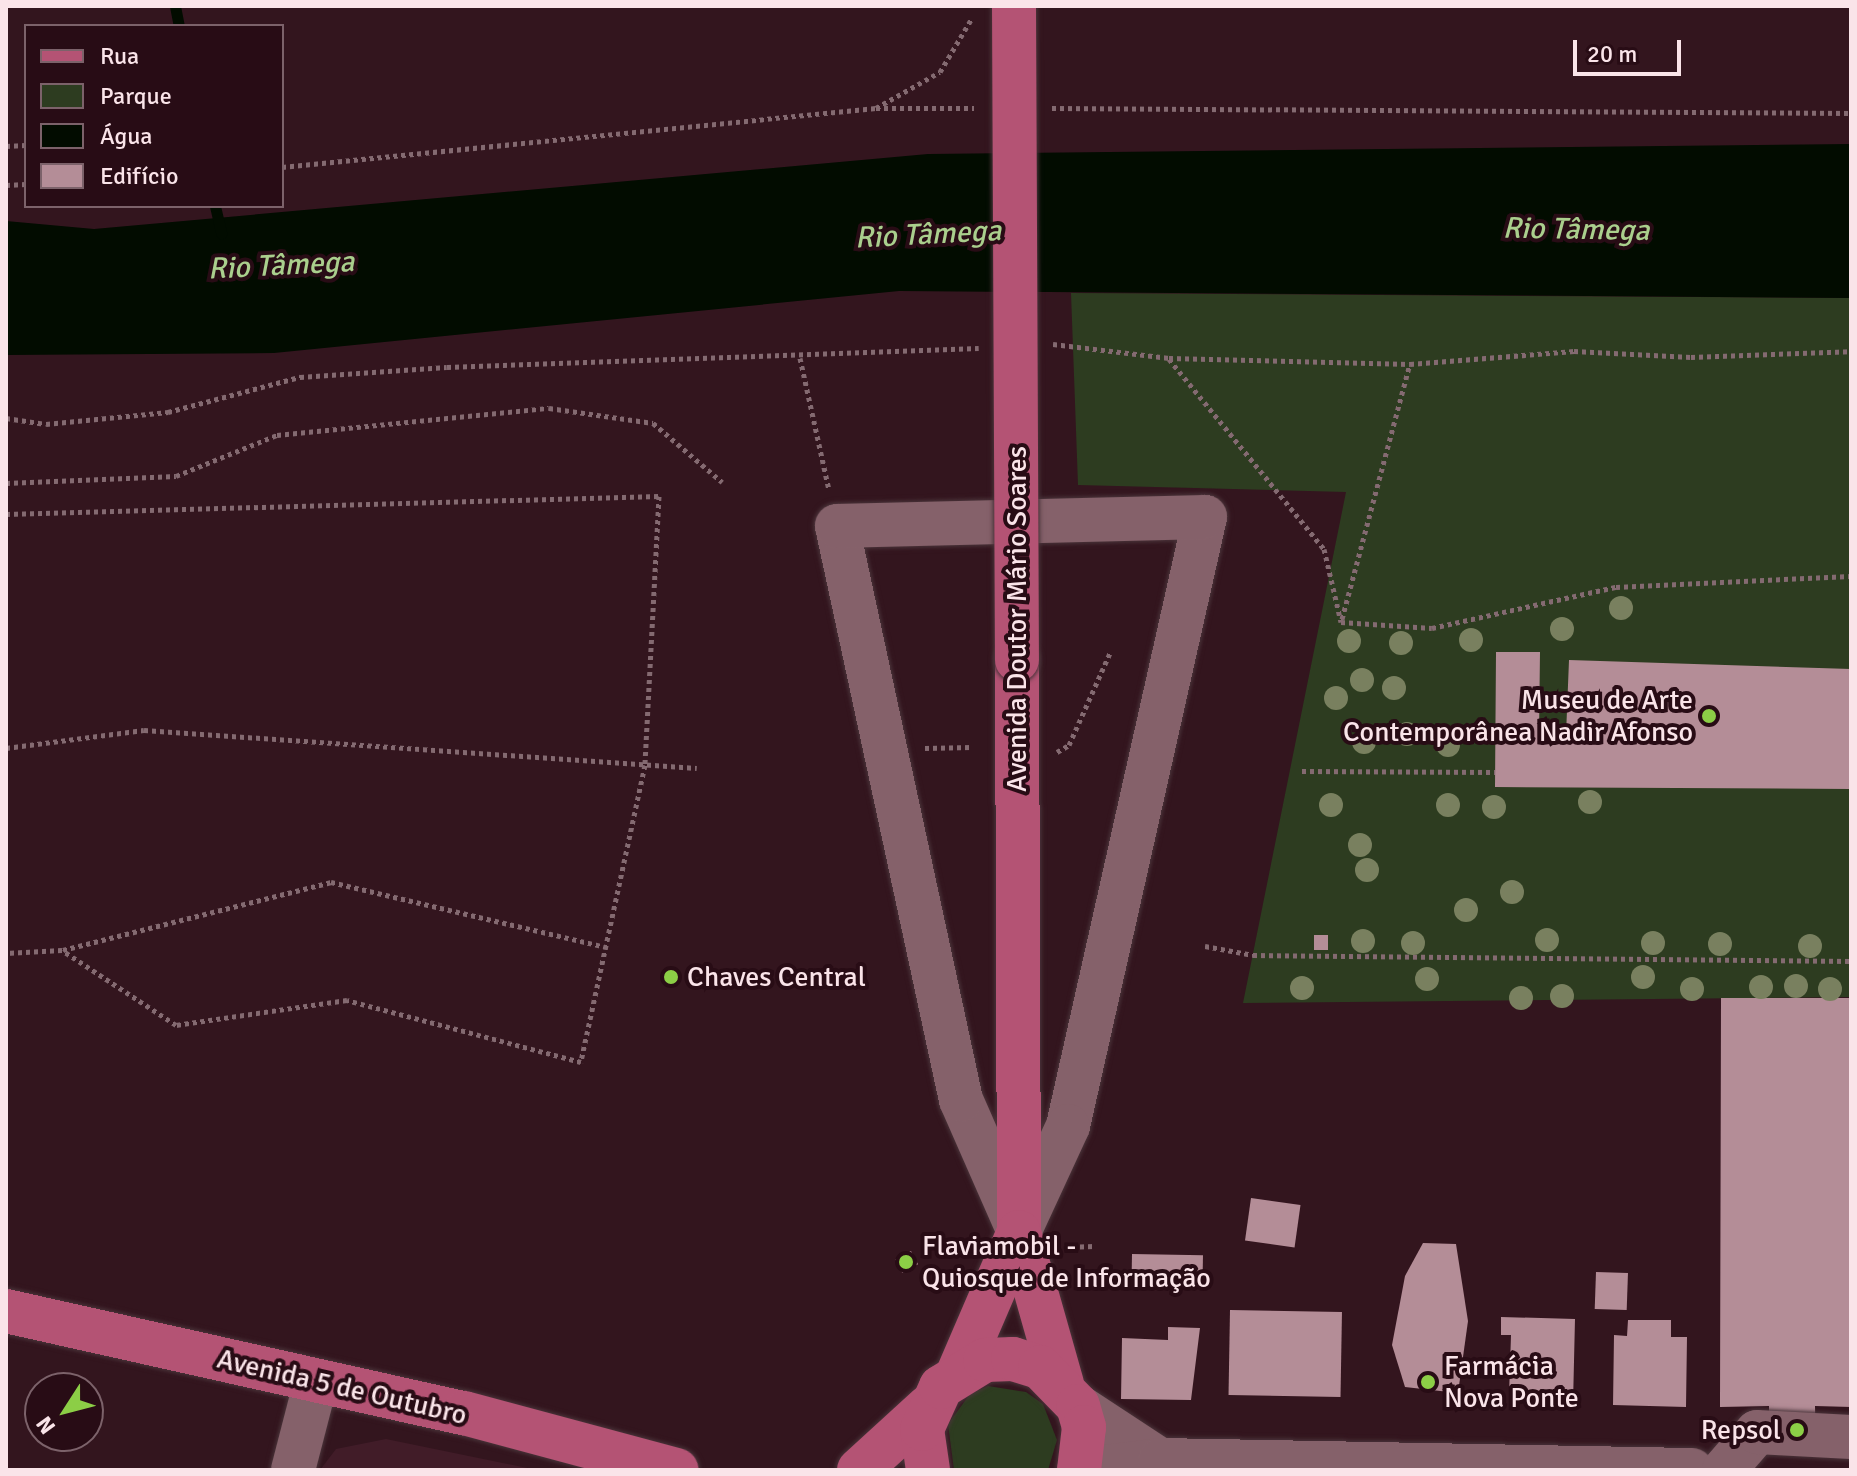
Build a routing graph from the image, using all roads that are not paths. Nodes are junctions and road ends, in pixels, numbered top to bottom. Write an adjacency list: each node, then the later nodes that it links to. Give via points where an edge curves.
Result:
1 (996, 9): 2 (main road, Avenida Doutor Mário Soares, bridge, via 1017,660)
2 (1019, 1232): 2 (street, via 1068,1126 1205,517 837,526 961,1100); 4 (main road, Avenida Doutor Mário Soares); 6 (main road, Avenida Doutor Mário Soares)
3 (6, 1311): 5 (main road, Avenida 5 de Outubro)
4 (959, 1371): 6 (main road, via 1013,1359); 7 (main road, Avenida Doutor Mário Soares)
5 (316, 1381): 10 (street); 11 (main road, Avenida 5 de Outubro)
6 (1070, 1395): 9 (street); 14 (main road, Avenida Doutor Mário Soares, via 1084,1427)
7 (928, 1407): 12 (main road, Avenida Doutor Mário Soares); 13 (main road, via 922,1429)
8 (1851, 1437): 16 (street, via 1757,1432)
9 (1160, 1460): 14 (street); 15 (street)
10 (293, 1470)
11 (677, 1470)
12 (859, 1470)
13 (928, 1470)
14 (1079, 1470)
15 (1692, 1470)
16 (1724, 1470)

